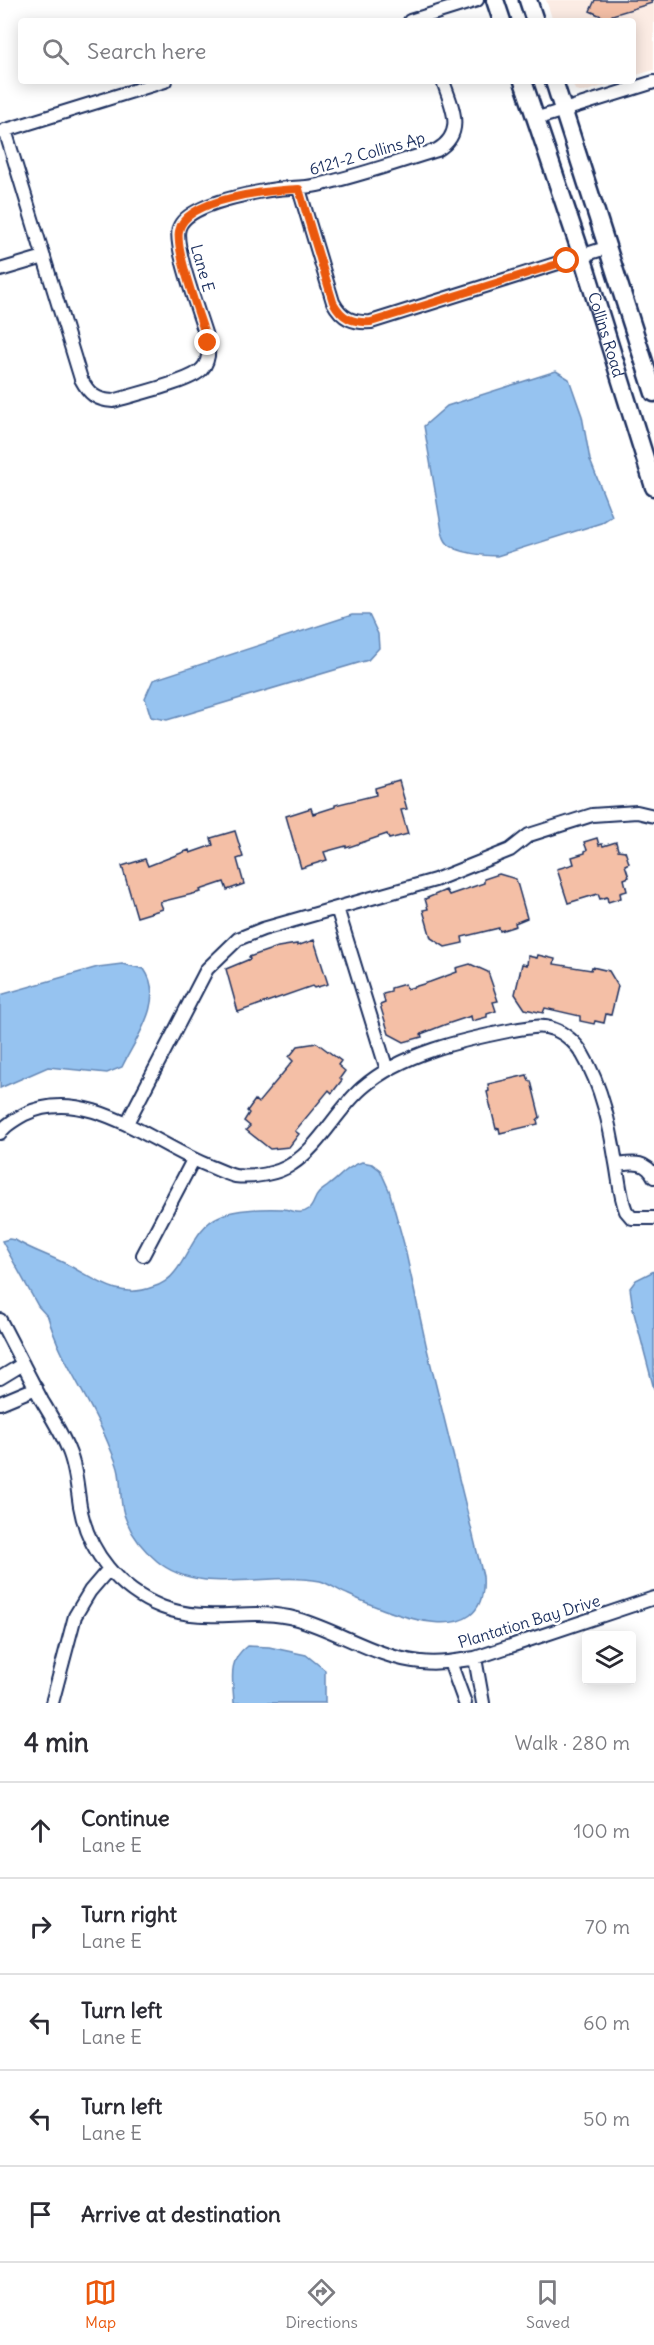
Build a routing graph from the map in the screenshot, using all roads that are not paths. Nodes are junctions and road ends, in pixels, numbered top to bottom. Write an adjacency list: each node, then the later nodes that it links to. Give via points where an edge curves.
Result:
1 (477, 0): 4 (street)
2 (495, 0): 5 (main road)
3 (528, 0): 6 (main road)
4 (428, 18)
5 (501, 18)
6 (534, 18)
7 (654, 82): 12 (street)
8 (155, 84): 14 (street)
9 (444, 84): 15 (street, 6121-2 Collins Ap, via 455,123 448,144)
10 (524, 84): 13 (main road, Collins Road)
11 (555, 84): 12 (main road, Collins Road)
12 (564, 110): 13 (street); 16 (main road, Collins Road)
13 (535, 119): 17 (main road, Collins Road)
14 (2, 131): 18 (street)
15 (299, 189): 17 (street, via 333,302 346,319 358,322 371,322); 18 (street, Lane E, via 266,190 233,198 193,212 184,220 179,229 179,248 208,343 206,363 194,375 113,401 92,395 81,379)
16 (609, 248): 17 (street); 20 (main road, Collins Road)
17 (582, 256): 21 (main road, Collins Road)
18 (44, 257): 19 (street)
19 (0, 270)
20 (654, 393)
21 (654, 487)
22 (654, 816): 23 (street, via 637,812 592,814 529,835 510,850 435,880)
23 (337, 908): 24 (street); 25 (street, via 263,929 238,939 219,955 207,969)
24 (387, 1070): 27 (street, via 361,1089 307,1154 289,1167 234,1176); 28 (street, via 491,1034 535,1026 552,1028 583,1053 597,1086)
25 (127, 1123): 26 (street, via 85,1109 49,1105 18,1118); 27 (street)
26 (0, 1133)
27 (193, 1160): 31 (street)
28 (617, 1165): 29 (street, via 638,1163); 30 (street, via 626,1211 632,1218)
29 (654, 1177)
30 (654, 1218)
31 (143, 1255)
32 (0, 1320): 33 (street)
33 (23, 1364): 34 (street); 35 (street)
34 (0, 1378)
35 (36, 1388): 36 (street); 37 (street, via 69,1449 86,1530)
36 (0, 1403)
37 (108, 1570): 40 (street, Plantation Bay Drive, via 136,1594 190,1615 247,1613 296,1619 402,1659); 41 (street, via 75,1616)
38 (654, 1598): 39 (street, Plantation Bay Drive)
39 (475, 1658): 40 (street, Plantation Bay Drive); 43 (street)
40 (450, 1662): 42 (street)
41 (52, 1703)
42 (465, 1703)
43 (483, 1703)

